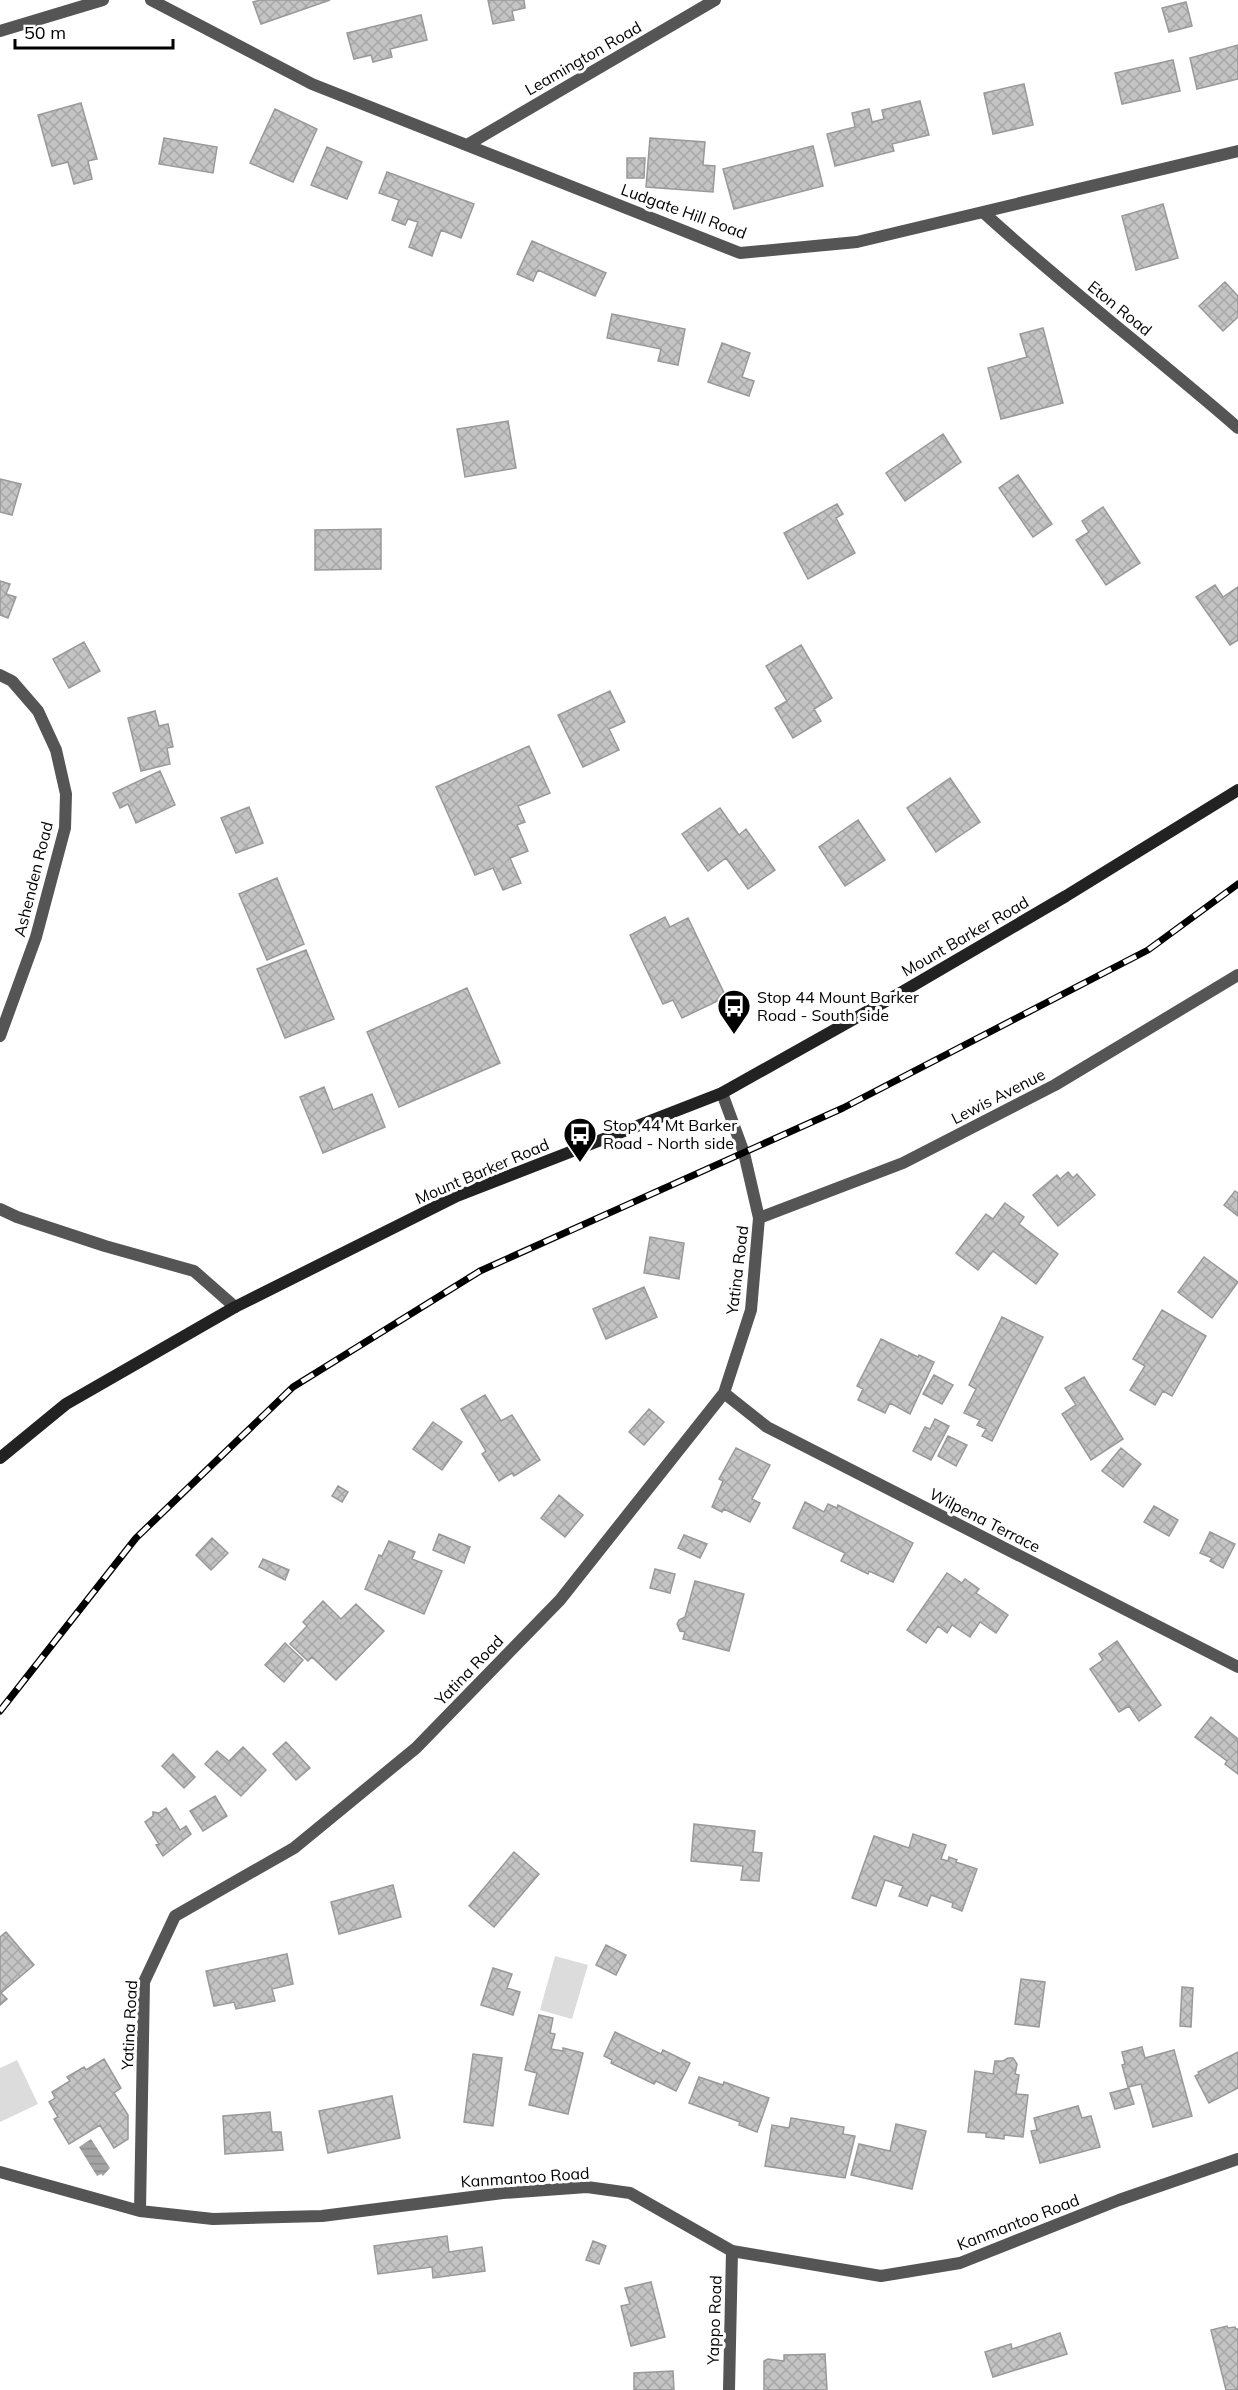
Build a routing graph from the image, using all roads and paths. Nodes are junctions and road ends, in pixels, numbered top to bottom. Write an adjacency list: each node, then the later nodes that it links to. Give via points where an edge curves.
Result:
1 (104, 0): 4 (street)
2 (151, 0): 5 (street, Ludgate Hill Road, via 312,84)
3 (715, 0): 5 (street, Leamington Road)
4 (0, 31)
5 (467, 145): 7 (street, Ludgate Hill Road, via 741,253 857,242)
6 (1238, 151): 7 (street, Ludgate Hill Road)
7 (983, 212): 8 (street, Eton Road, via 1043,267)
8 (1238, 428)
9 (0, 675): 12 (street, Ashenden Road, via 12,681 38,711 56,750 66,794 65,828 36,937)
10 (1238, 790): 13 (main road, Mount Barker Road, via 913,986)
11 (1238, 975): 15 (street, Lewis Avenue, via 1055,1085 903,1163)
12 (0, 1036)
13 (722, 1093): 15 (street, Yatina Road, via 744,1153); 16 (main road, Mount Barker Road, via 457,1196)
14 (0, 1209): 16 (street, via 194,1271)
15 (759, 1218): 17 (street, Yatina Road, via 751,1310)
16 (235, 1307): 18 (main road, Mount Barker Road, via 66,1404)
17 (724, 1393): 19 (street, Wilpena Terrace, via 767,1427); 22 (street, Yatina Road, via 560,1600 416,1748 294,1848 175,1916 144,1982)
18 (0, 1458)
19 (1238, 1667)
20 (1238, 2159): 23 (street, Kanmantoo Road, via 1119,2200 960,2264 881,2276)
21 (0, 2172): 22 (street, Kanmantoo Road)
22 (140, 2211): 23 (street, Kanmantoo Road, via 213,2219 322,2216 503,2193 587,2187 630,2193)
23 (732, 2251): 24 (street, Yappo Road)
24 (729, 2390)

